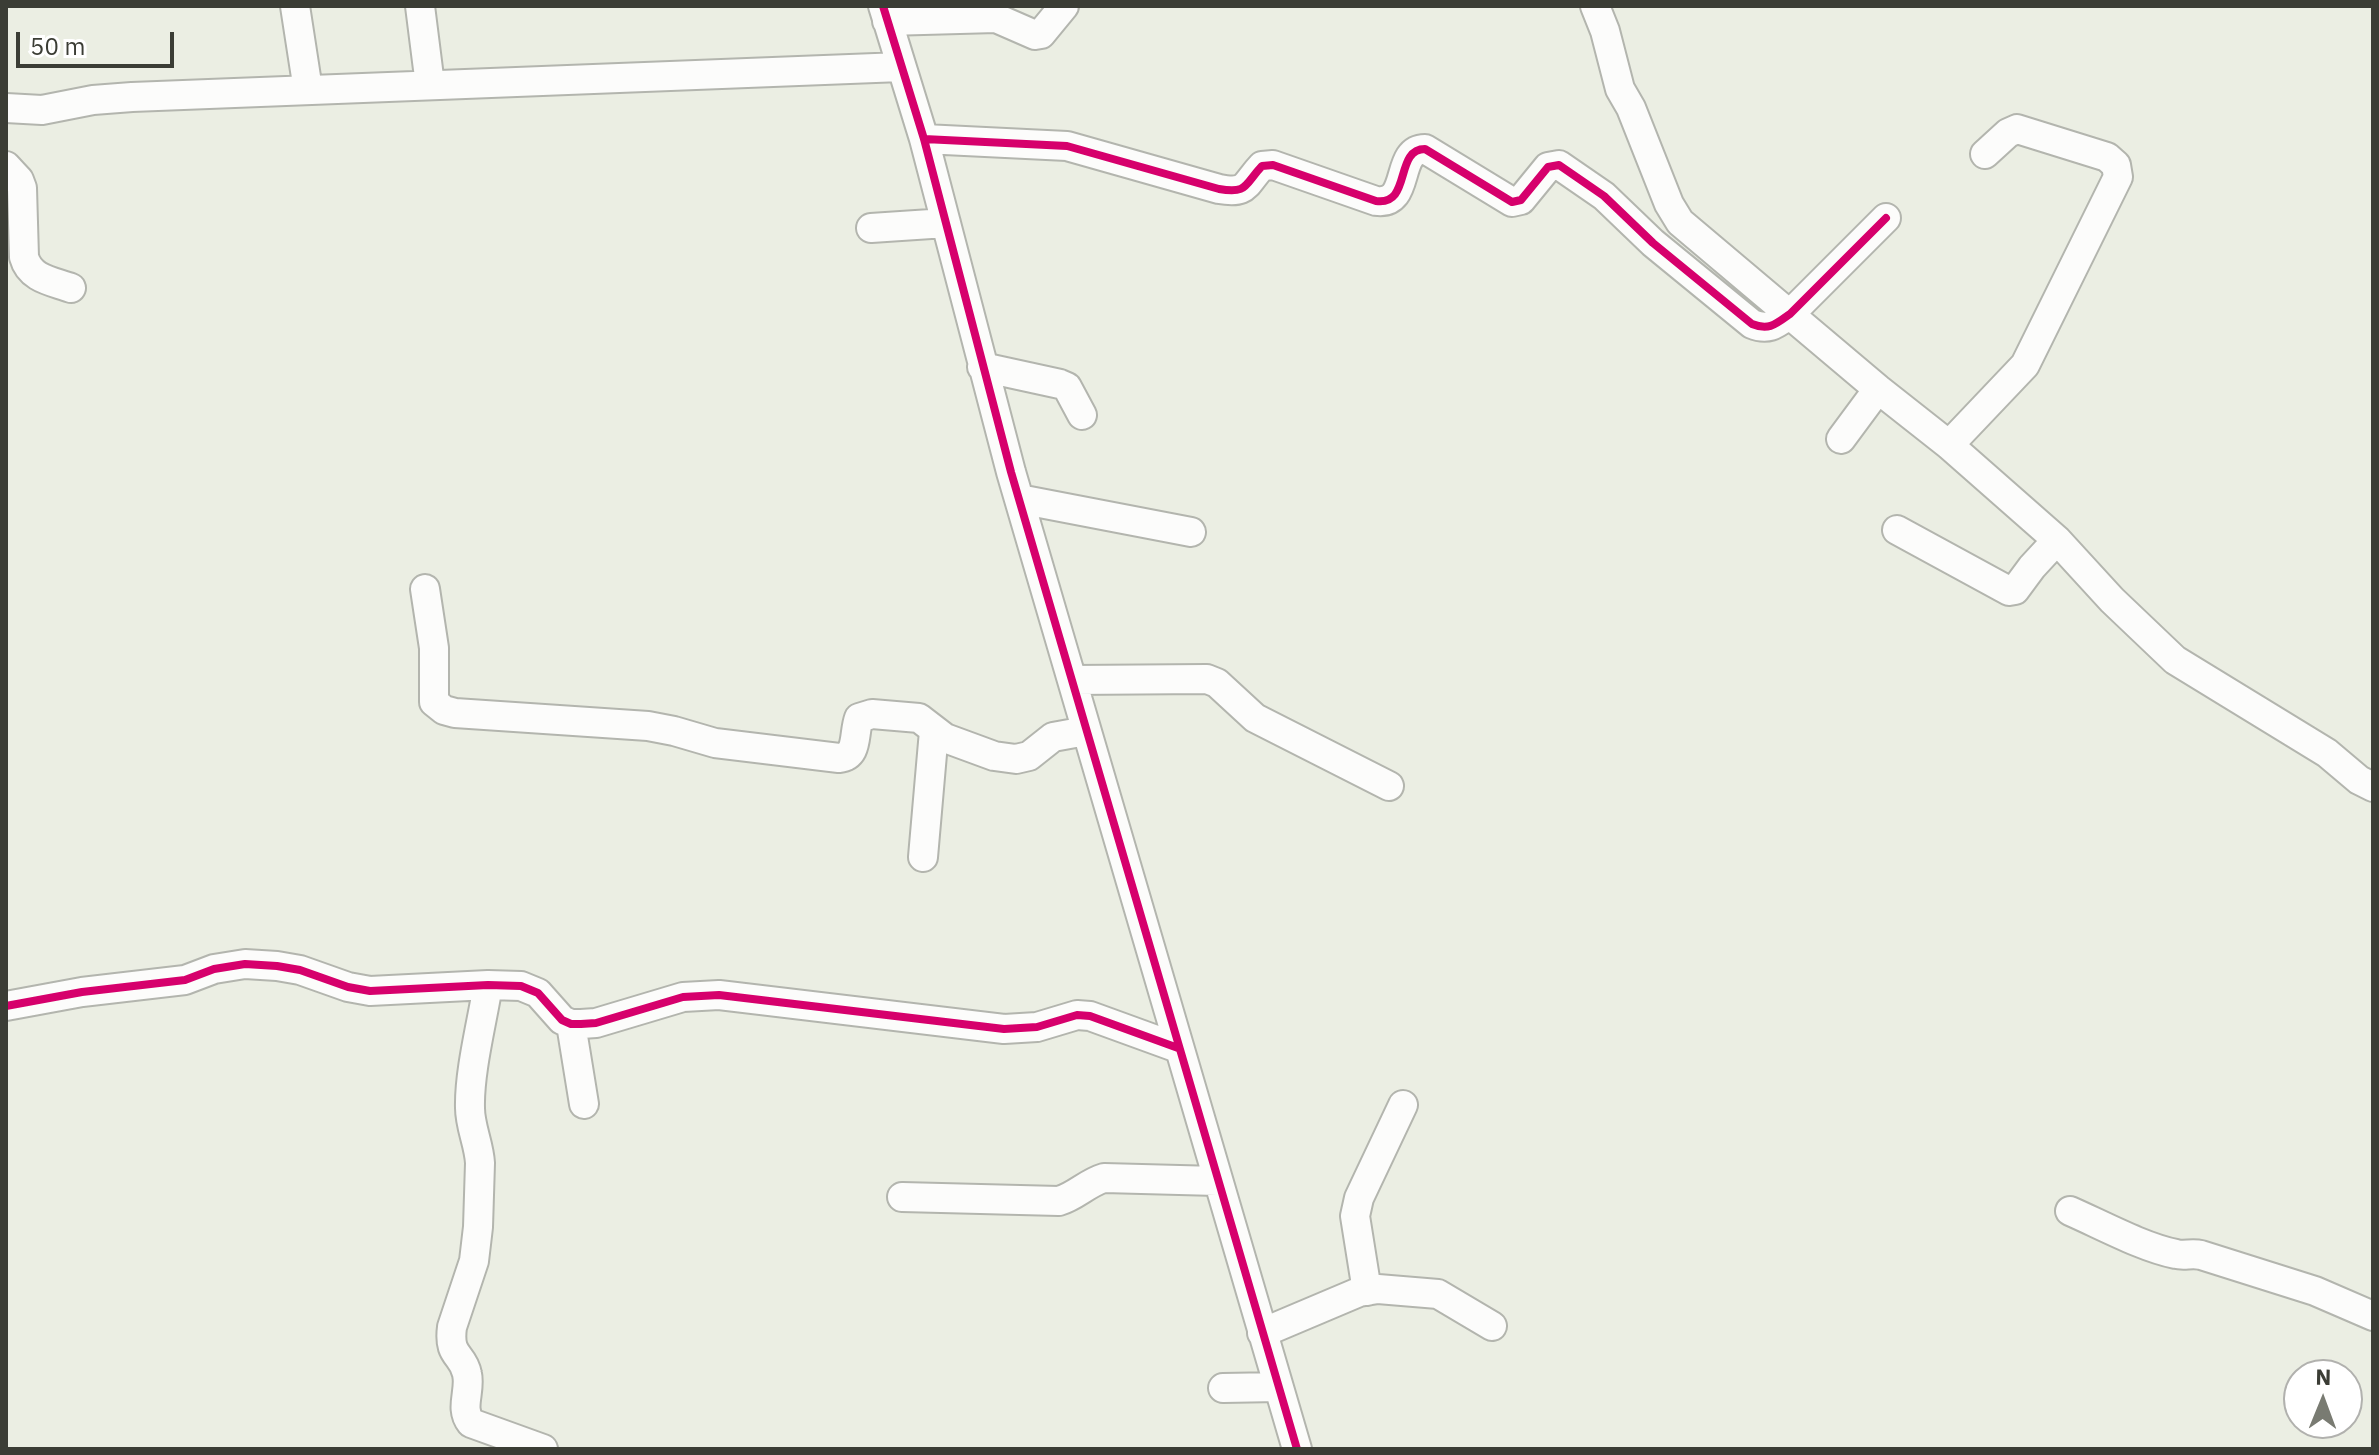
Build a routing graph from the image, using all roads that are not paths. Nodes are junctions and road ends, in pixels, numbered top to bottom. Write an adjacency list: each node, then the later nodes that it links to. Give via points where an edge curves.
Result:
1 (295, 6): 8 (street)
2 (420, 6): 7 (street)
3 (1064, 6): 5 (street, via 1035,35 996,18)
4 (1595, 6): 17 (street, via 1620,89 1669,204 1680,222)
5 (885, 13): 6 (street)
6 (901, 67): 7 (street); 10 (street)
7 (430, 85): 8 (street)
8 (308, 90): 9 (street, via 113,98 42,110)
9 (6, 108)
10 (924, 139): 14 (street); 17 (street, via 1067,146 1236,192 1245,189 1262,166 1273,165 1385,203 1394,197 1411,154 1419,148 1512,202 1521,200 1548,167 1559,165 1604,196 1752,324 1761,328)
11 (1985, 154): 22 (street, via 2017,129 2107,157 2116,165 2118,177 2025,365)
12 (6, 166): 16 (street, via 22,188 26,265 38,277)
13 (1886, 218): 17 (street)
14 (946, 223): 15 (street); 18 (street)
15 (871, 228)
16 (71, 288)
17 (1781, 320): 19 (street)
18 (982, 367): 20 (street, via 1067,387); 23 (street)
19 (1873, 395): 21 (street); 22 (street)
20 (1082, 415)
21 (1841, 439)
22 (1949, 445): 26 (street)
23 (1019, 499): 25 (street); 28 (street)
24 (1897, 530): 26 (street, via 2009,591)
25 (1191, 532)
26 (2057, 540): 32 (street, via 2175,660)
27 (425, 589): 29 (street, via 434,648 434,702 444,710 648,726 715,743 839,758 853,752 857,722 865,715 911,716)
28 (1072, 680): 30 (street); 31 (street, via 1207,679 1255,718)
29 (934, 731): 30 (street, via 994,756 1016,759 1029,756 1053,737); 33 (street)
30 (1086, 731): 37 (street)
31 (1389, 786)
32 (2373, 787)
33 (923, 857)
34 (488, 985): 35 (street, via 370,991 300,970 245,964 185,980); 36 (street, via 531,989); 49 (street, via 470,1096 480,1163 478,1227 474,1261 451,1339 467,1372 465,1410 471,1423)
35 (6, 1006)
36 (571, 1024): 37 (street, via 596,1023 683,997 719,995 1004,1029 1090,1016); 38 (street)
37 (1178, 1048): 40 (street)
38 (584, 1104)
39 (1403, 1105): 43 (street, via 1355,1216)
40 (1217, 1181): 41 (street, via 1104,1178 1059,1201); 46 (street)
41 (902, 1197)
42 (2070, 1211): 44 (street, via 2160,1250 2195,1254 2315,1291)
43 (1367, 1291): 45 (street, via 1438,1294); 46 (street)
44 (2373, 1316)
45 (1492, 1326)
46 (1262, 1333): 47 (street)
47 (1278, 1387): 48 (street); 50 (street)
48 (1223, 1388)
49 (543, 1449)
50 (1297, 1449)

